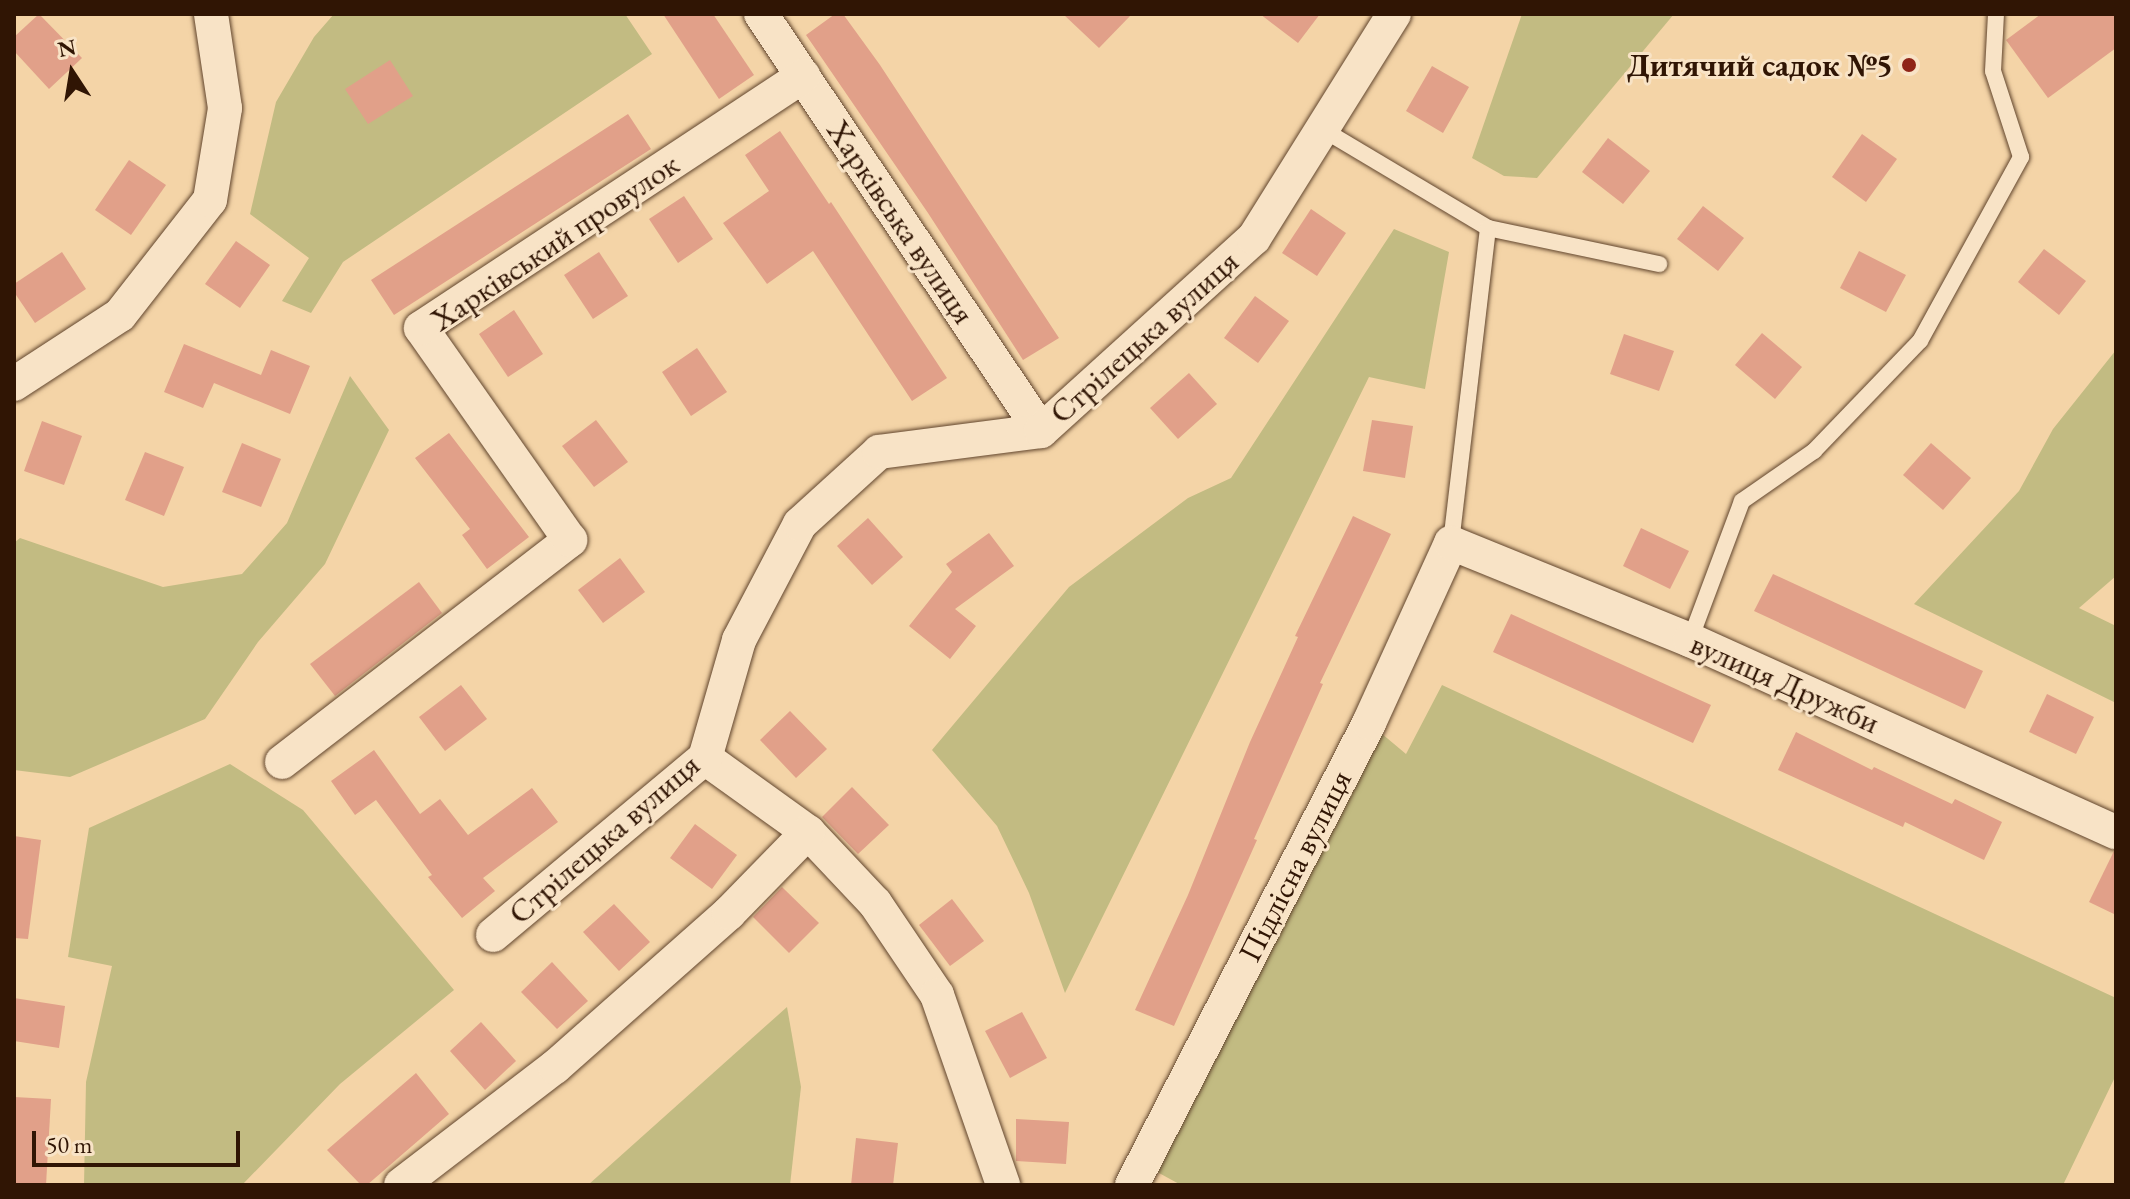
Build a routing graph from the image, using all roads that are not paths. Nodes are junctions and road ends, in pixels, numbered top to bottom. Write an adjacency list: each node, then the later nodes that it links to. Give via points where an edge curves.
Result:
1 (211, 14): 9 (street, via 225,108 210,200 120,315)
2 (761, 14): 5 (street, Харківська вулиця)
3 (1394, 14): 6 (street, Стрілецька вулиця)
4 (1996, 14): 12 (lane, via 1993,71 2021,157 1920,341 1814,451 1742,501)
5 (803, 76): 10 (street, Харківська вулиця); 14 (street, Харківський провулок, via 421,328 570,540)
6 (1322, 129): 7 (lane); 10 (street, Стрілецька вулиця, via 1254,238)
7 (1488, 228): 8 (lane); 11 (lane)
8 (1659, 264)
9 (14, 384)
10 (1041, 431): 13 (street, Стрілецька вулиця, via 879,452 800,524 739,640)
11 (1451, 543): 12 (street, вулиця Дружби); 20 (street, Підлісна вулиця, via 1369,723)
12 (1690, 640): 16 (street, вулиця Дружби)
13 (705, 758): 15 (street); 17 (street, Стрілецька вулиця)
14 (282, 762)
15 (808, 832): 18 (street, via 729,913 555,1067); 19 (street, via 875,903 937,995)
16 (2116, 832)
17 (493, 935)
18 (401, 1185)
19 (1003, 1185)
20 (1132, 1185)

